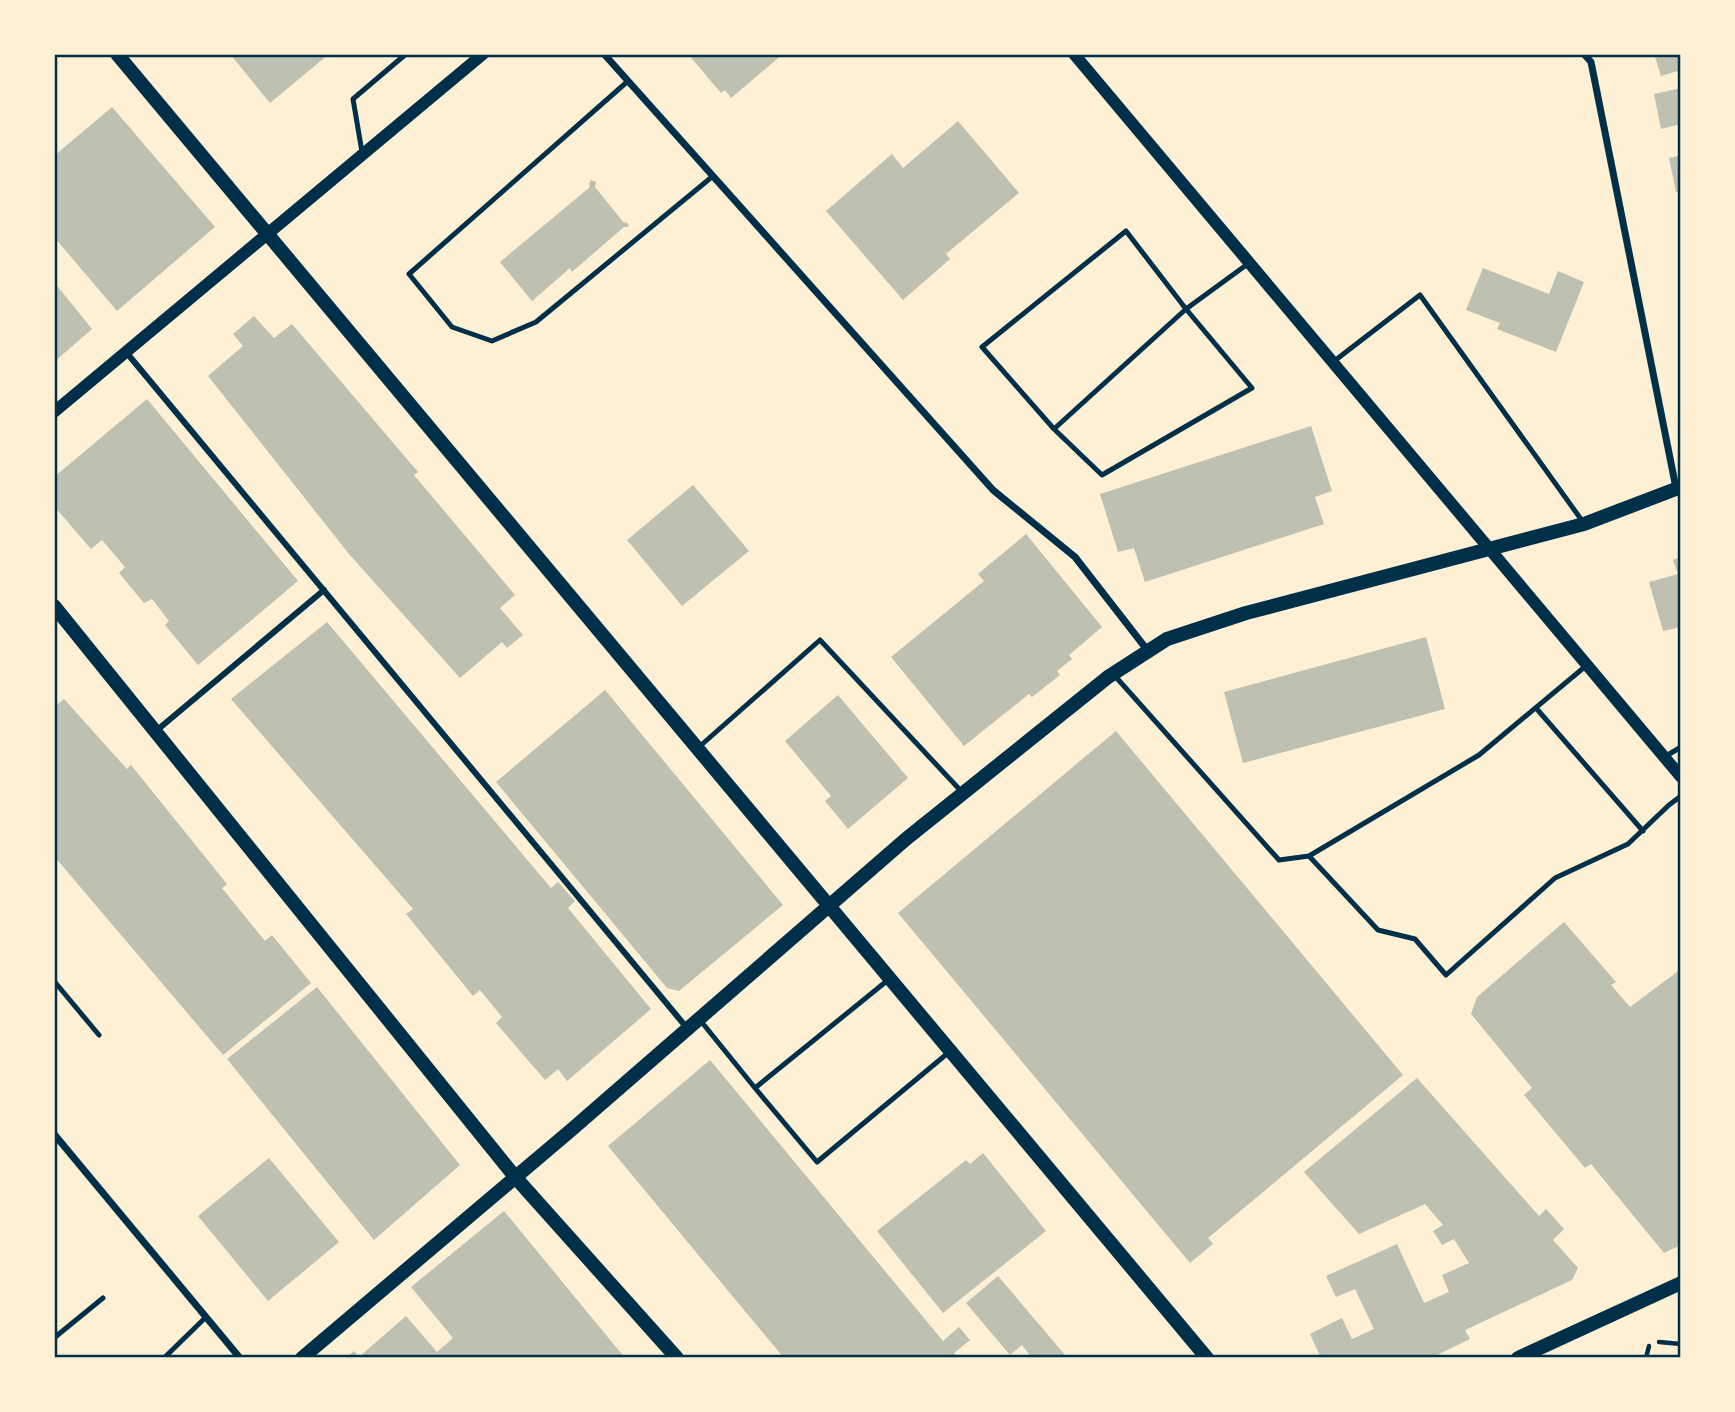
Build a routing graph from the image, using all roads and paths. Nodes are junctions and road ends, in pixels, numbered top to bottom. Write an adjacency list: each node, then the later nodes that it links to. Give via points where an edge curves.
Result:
1 (117, 54): 10 (main road)
2 (406, 54): 8 (lane, via 353,99)
3 (483, 54): 8 (street)
4 (604, 54): 7 (street)
5 (1074, 54): 11 (street)
6 (1584, 54): 17 (street, via 1591,62)
7 (628, 81): 9 (street); 9 (lane, via 409,274 452,327 492,341 536,322)
8 (362, 155): 10 (street)
9 (713, 176): 22 (street, via 993,490 1075,557)
10 (267, 234): 13 (street); 28 (main road)
11 (1249, 262): 12 (lane); 14 (street)
12 (1186, 309): 16 (lane); 16 (lane, via 1252,388 1102,475); 16 (lane, via 1126,231 982,347)
13 (126, 351): 15 (street); 20 (street)
14 (1333, 362): 18 (lane, via 1420,295); 19 (street)
15 (54, 412)
16 (1054, 429)
17 (1678, 488): 18 (main road)
18 (1584, 524): 19 (main road)
19 (1489, 549): 22 (main road, via 1246,613 1167,639); 23 (street)
20 (324, 590): 26 (street); 38 (street)
21 (54, 606): 26 (main road)
22 (1148, 651): 24 (main road)
23 (1587, 665): 25 (lane); 29 (street)
24 (1113, 673): 31 (main road); 34 (lane, via 1279,860)
25 (1536, 708): 33 (lane); 34 (lane, via 1479,755)
26 (156, 731): 43 (main road)
27 (1681, 747): 29 (lane)
28 (698, 748): 31 (lane, via 820,640); 35 (main road)
29 (1664, 757): 30 (street)
30 (1681, 777)
31 (963, 794): 35 (main road)
32 (1681, 796): 33 (lane)
33 (1643, 831): 34 (lane, via 1628,844 1555,878 1446,975 1415,939 1378,930)
34 (1309, 856)
35 (830, 906): 36 (main road); 38 (main road)
36 (890, 978): 40 (main road); 41 (lane)
37 (54, 981): 39 (lane)
38 (694, 1024): 41 (lane); 43 (main road)
39 (99, 1035)
40 (951, 1051): 41 (lane, via 817,1162); 55 (main road)
41 (755, 1088)
42 (54, 1134): 46 (street)
43 (516, 1178): 53 (main road); 54 (main road)
44 (1681, 1283): 56 (main road)
45 (103, 1298): 47 (lane)
46 (206, 1317): 51 (lane); 52 (street)
47 (54, 1338)
48 (1659, 1342): 49 (path)
49 (1681, 1344)
50 (1649, 1346): 57 (path)
51 (164, 1358)
52 (240, 1358)
53 (302, 1358)
54 (677, 1358)
55 (1207, 1358)
56 (1518, 1358)
57 (1646, 1358)

